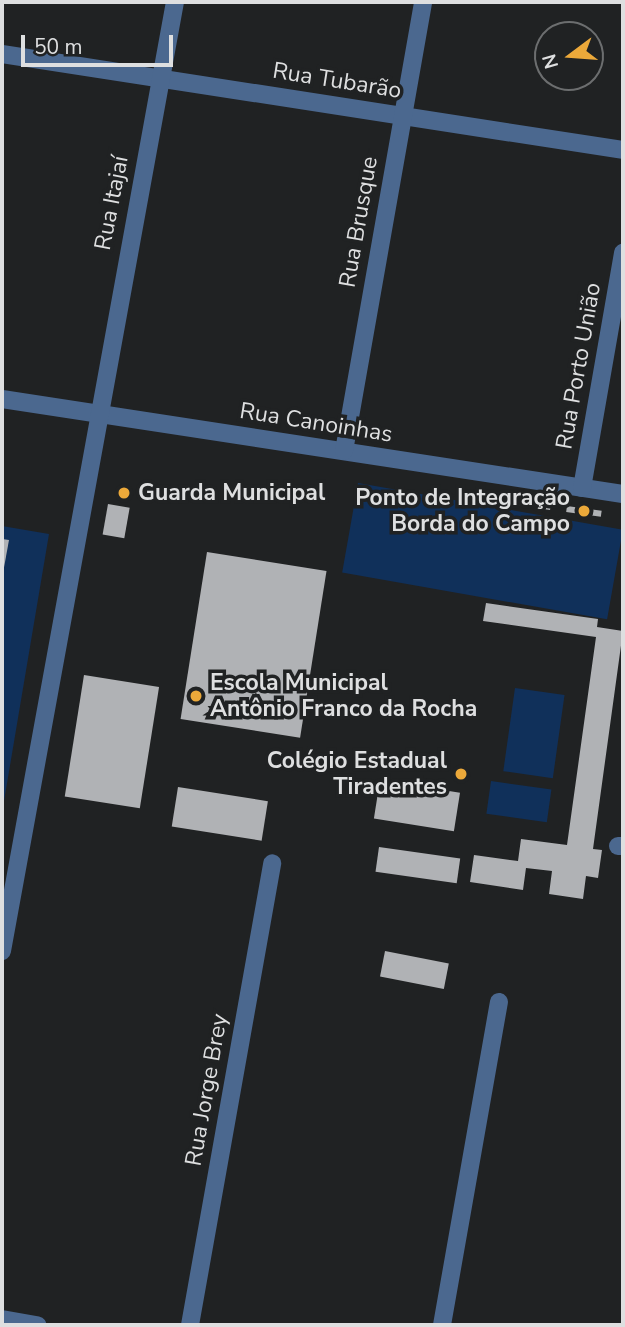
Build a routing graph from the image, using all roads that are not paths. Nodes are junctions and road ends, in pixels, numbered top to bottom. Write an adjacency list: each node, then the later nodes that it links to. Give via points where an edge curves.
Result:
1 (175, 2): 4 (street, Rua Itajaí)
2 (423, 2): 5 (street, Rua Brusque)
3 (2, 54): 4 (street, Rua Tubarão)
4 (161, 79): 5 (street, Rua Tubarão); 9 (street, Rua Itajaí)
5 (402, 116): 6 (street, Rua Tubarão); 10 (street, Rua Brusque)
6 (623, 150)
7 (623, 253): 11 (street, Rua Porto União)
8 (2, 399): 9 (street, Rua Canoinhas)
9 (98, 414): 10 (street, Rua Canoinhas); 14 (street, Rua Itajaí)
10 (344, 452): 11 (street, Rua Canoinhas)
11 (582, 488): 12 (street, Rua Canoinhas)
12 (623, 494)
13 (272, 863): 18 (street, Rua Jorge Brey)
14 (2, 951)
15 (499, 1002): 19 (street)
16 (2, 1319): 17 (street)
17 (37, 1325)
18 (190, 1325)
19 (442, 1325)

